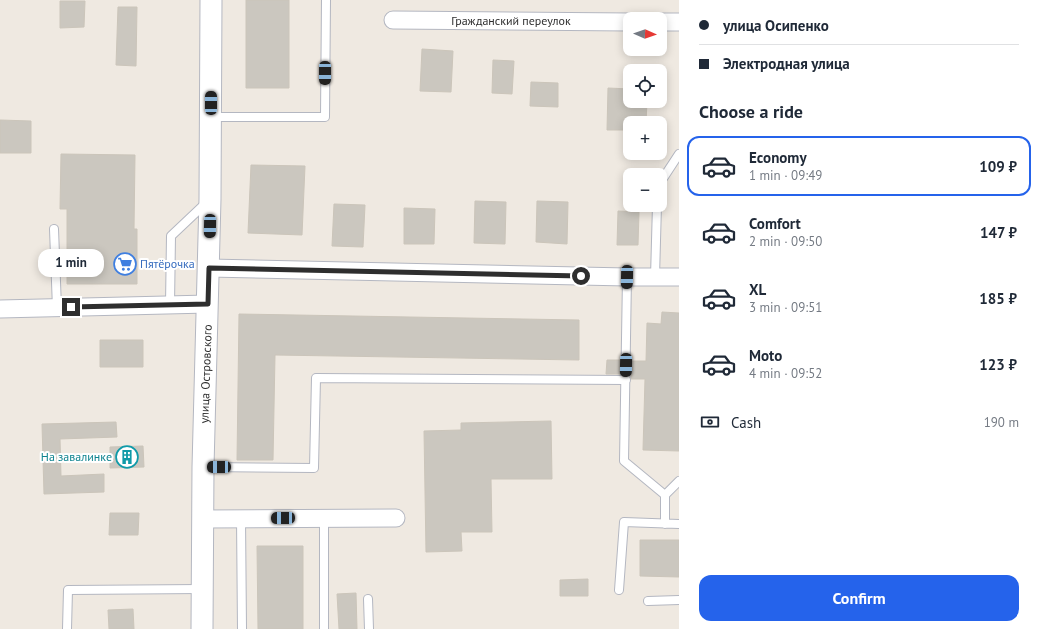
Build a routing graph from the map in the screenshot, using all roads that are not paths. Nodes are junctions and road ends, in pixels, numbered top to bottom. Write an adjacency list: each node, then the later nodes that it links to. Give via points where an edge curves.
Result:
1 (211, 0): 7 (street, улица Островского)
2 (326, 0): 7 (lane, via 325,117)
3 (392, 20): 4 (street, Гражданский переулок)
4 (623, 22)
5 (667, 22): 6 (street)
6 (679, 22)
7 (210, 117): 10 (street, улица Островского)
8 (679, 154): 9 (lane)
9 (667, 172)
10 (210, 199): 13 (street, улица Островского); 18 (lane, via 171,236)
11 (657, 212): 15 (lane)
12 (54, 229): 19 (lane)
13 (209, 268): 14 (street); 17 (street, улица Островского)
14 (627, 277): 15 (street); 21 (lane)
15 (655, 277): 16 (street)
16 (679, 277)
17 (208, 304): 18 (street); 22 (street, улица Островского)
18 (170, 305): 19 (street)
19 (57, 308): 20 (street)
20 (0, 309)
21 (626, 380): 22 (lane, via 316,378 314,468); 24 (lane, via 624,461)
22 (203, 467): 26 (street, улица Островского)
23 (679, 481): 24 (lane)
24 (665, 495): 29 (lane)
25 (324, 517): 27 (street); 28 (street); 39 (lane)
26 (203, 518): 27 (street); 31 (street, улица Островского)
27 (241, 518): 38 (lane)
28 (396, 518)
29 (665, 524): 30 (lane); 32 (lane, via 624,522)
30 (679, 524)
31 (202, 589): 36 (lane, via 68,590); 37 (street, улица Островского)
32 (618, 590)
33 (368, 599): 40 (lane)
34 (648, 600): 35 (lane)
35 (679, 600)
36 (67, 629)
37 (202, 629)
38 (242, 629)
39 (324, 629)
40 (369, 629)

